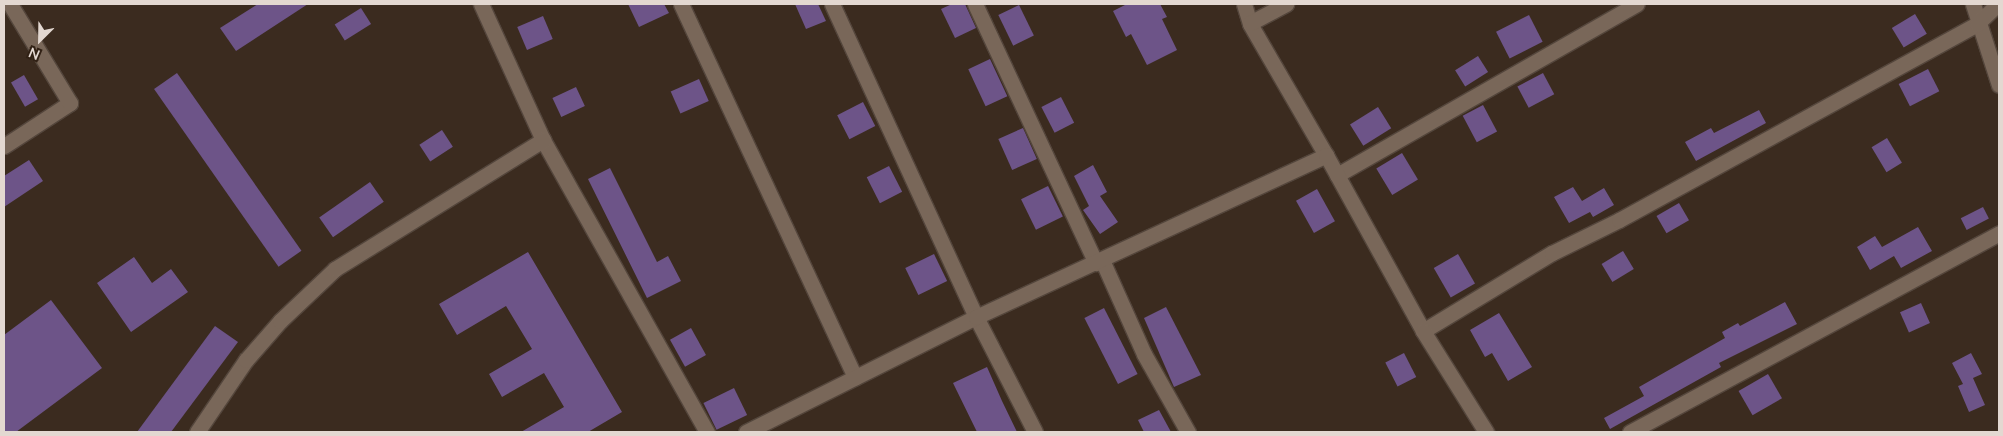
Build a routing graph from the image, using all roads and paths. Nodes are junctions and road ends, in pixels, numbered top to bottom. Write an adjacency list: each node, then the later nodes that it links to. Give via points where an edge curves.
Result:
1 (10, 4): 15 (street, via 70,102)
2 (481, 4): 14 (street)
3 (681, 4): 22 (street)
4 (832, 4): 20 (street)
5 (975, 4): 19 (street)
6 (1244, 4): 11 (street)
7 (1286, 4): 11 (street)
8 (1637, 4): 17 (street)
9 (1973, 4): 12 (street)
10 (1998, 4): 12 (street)
11 (1250, 23): 16 (street)
12 (1978, 24): 13 (street); 21 (street, via 1619,220 1552,253)
13 (1999, 85)
14 (543, 140): 23 (street, via 336,269 280,321 252,353); 24 (street)
15 (4, 146)
16 (1326, 155): 17 (street); 19 (street)
17 (1336, 175): 21 (street)
18 (1999, 233): 29 (street)
19 (1099, 261): 20 (street); 27 (street, via 1144,354)
20 (976, 317): 22 (street); 26 (street)
21 (1423, 331): 28 (street)
22 (855, 377): 25 (street)
23 (197, 432)
24 (707, 432)
25 (746, 432)
26 (1035, 432)
27 (1188, 432)
28 (1486, 432)
29 (1630, 432)

